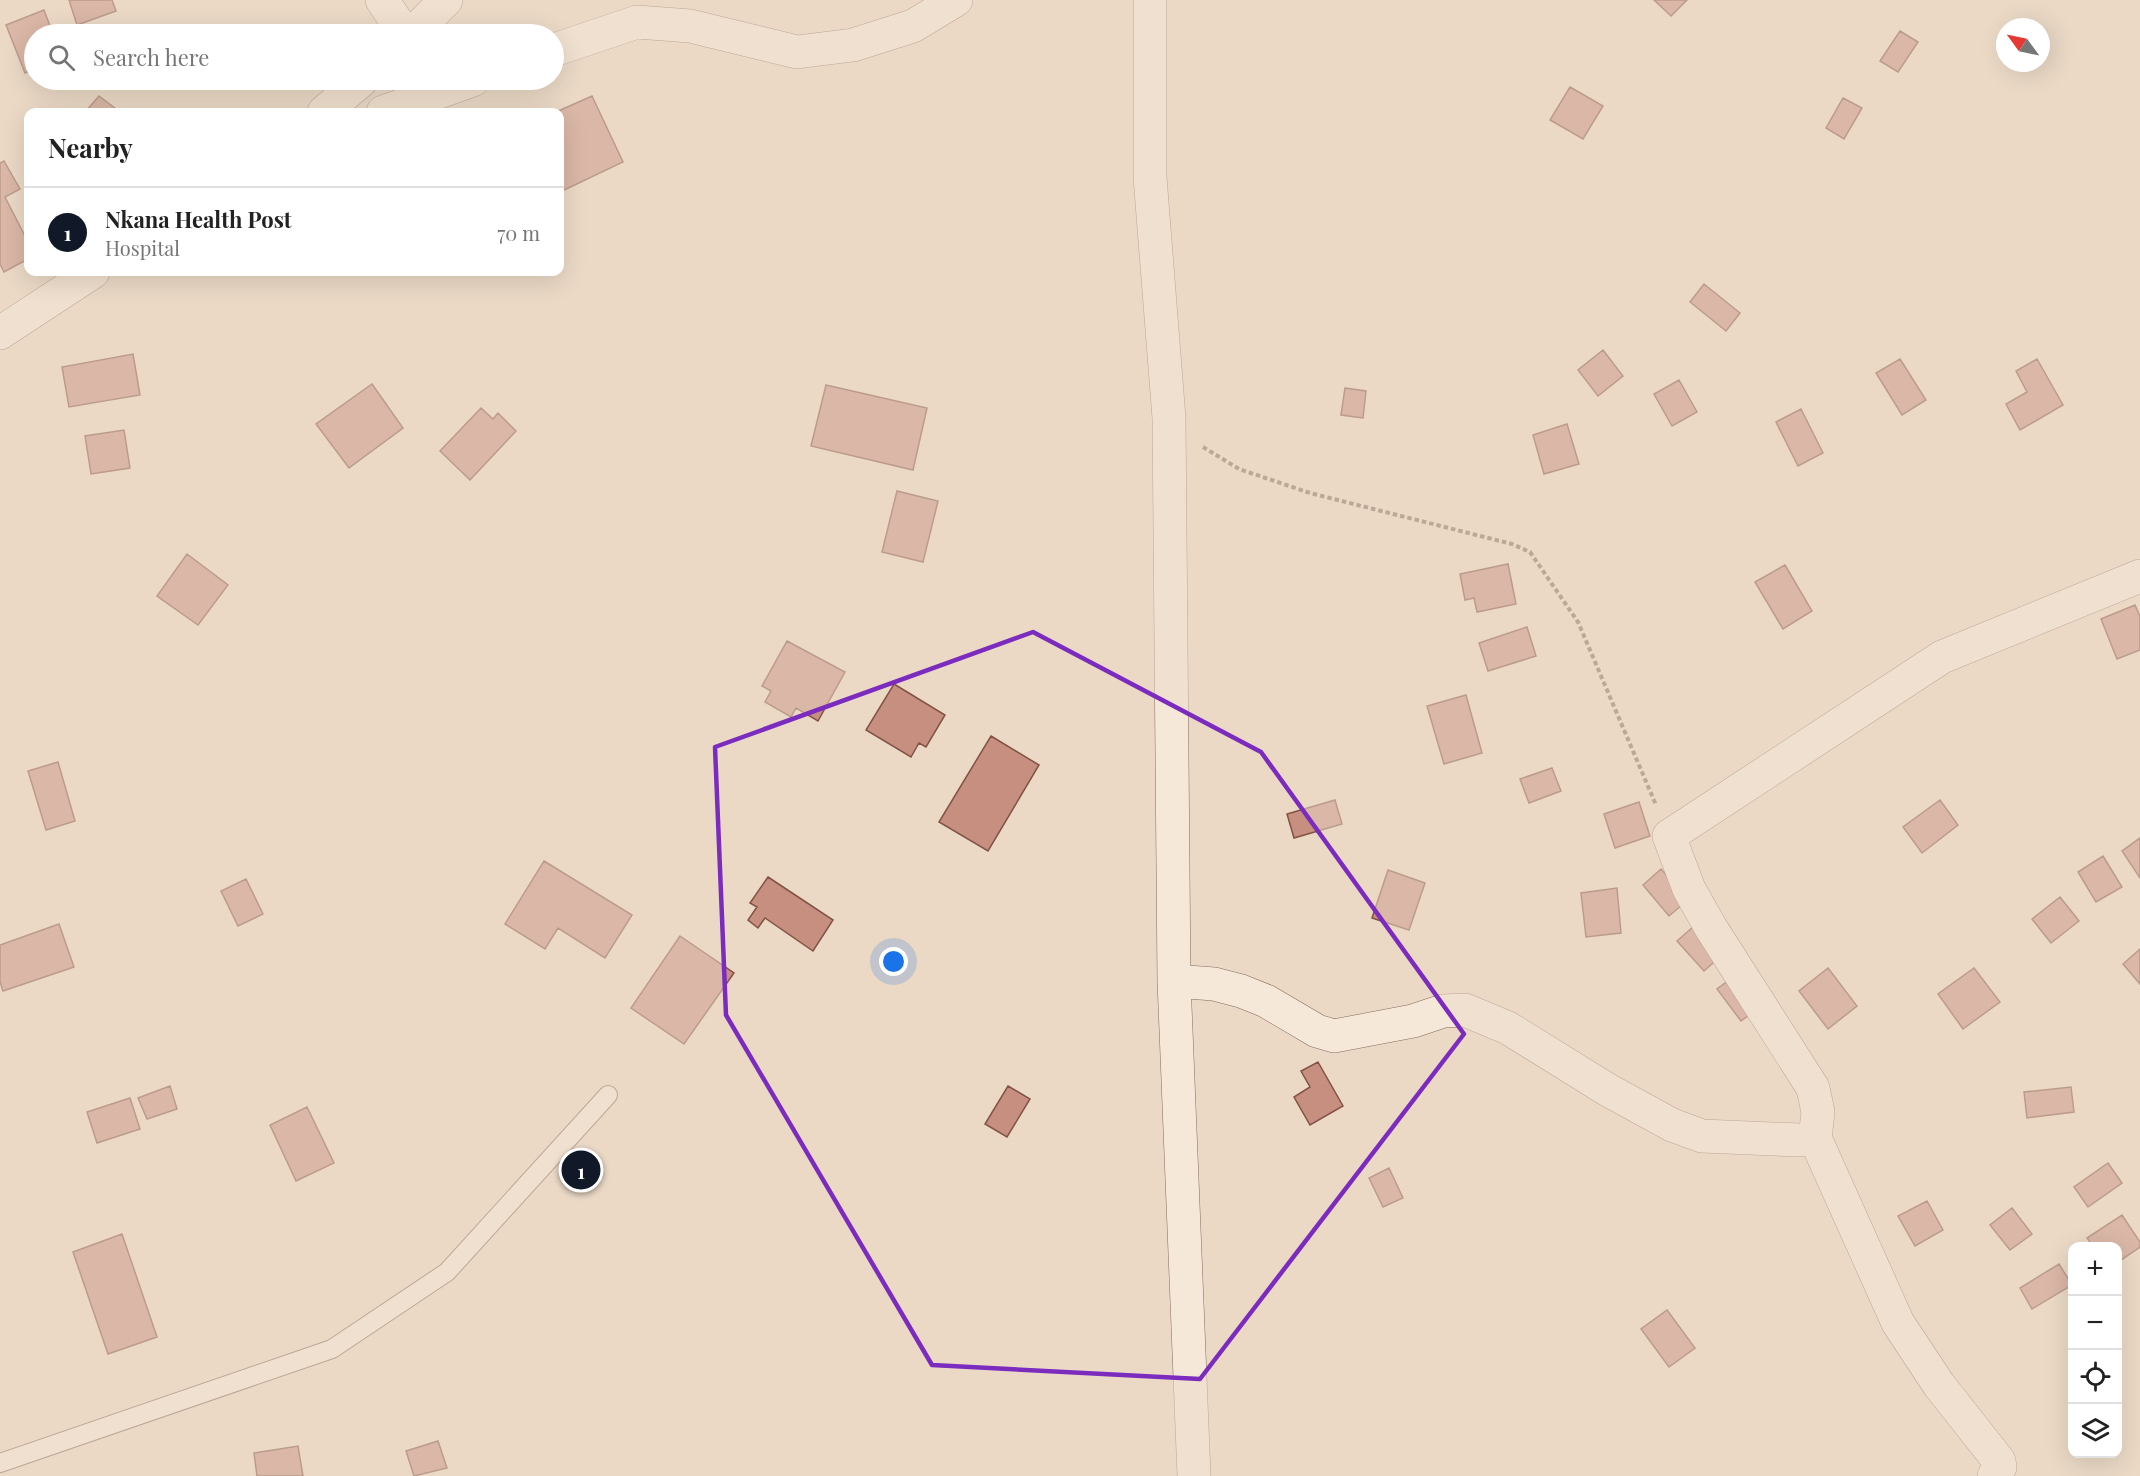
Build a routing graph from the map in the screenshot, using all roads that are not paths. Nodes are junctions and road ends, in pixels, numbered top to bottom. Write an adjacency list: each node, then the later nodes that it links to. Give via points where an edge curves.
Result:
1 (382, 0): 5 (street)
2 (446, 0): 6 (street)
3 (956, 0): 7 (street, via 913,26 852,45 797,52 690,26 637,22)
4 (1150, 0): 15 (street, via 1150,177 1169,418)
5 (398, 24)
6 (422, 24)
7 (564, 47)
8 (350, 90): 10 (street)
9 (445, 90): 11 (street)
10 (329, 108)
11 (394, 108)
12 (87, 276): 13 (street)
13 (0, 333)
14 (2140, 576): 17 (street, via 1942,657 1669,836 1689,889 1711,928 1813,1088 1818,1112)
15 (1174, 981): 17 (street, via 1241,991 1334,1036 1413,1021 1443,1011 1465,1010 1508,1028 1672,1125 1702,1136); 19 (street)
16 (608, 1095): 18 (lane, via 447,1272 332,1349)
17 (1815, 1138): 20 (street, via 1898,1323 1939,1385 1999,1461)
18 (0, 1463)
19 (1194, 1476)
20 (1994, 1476)

